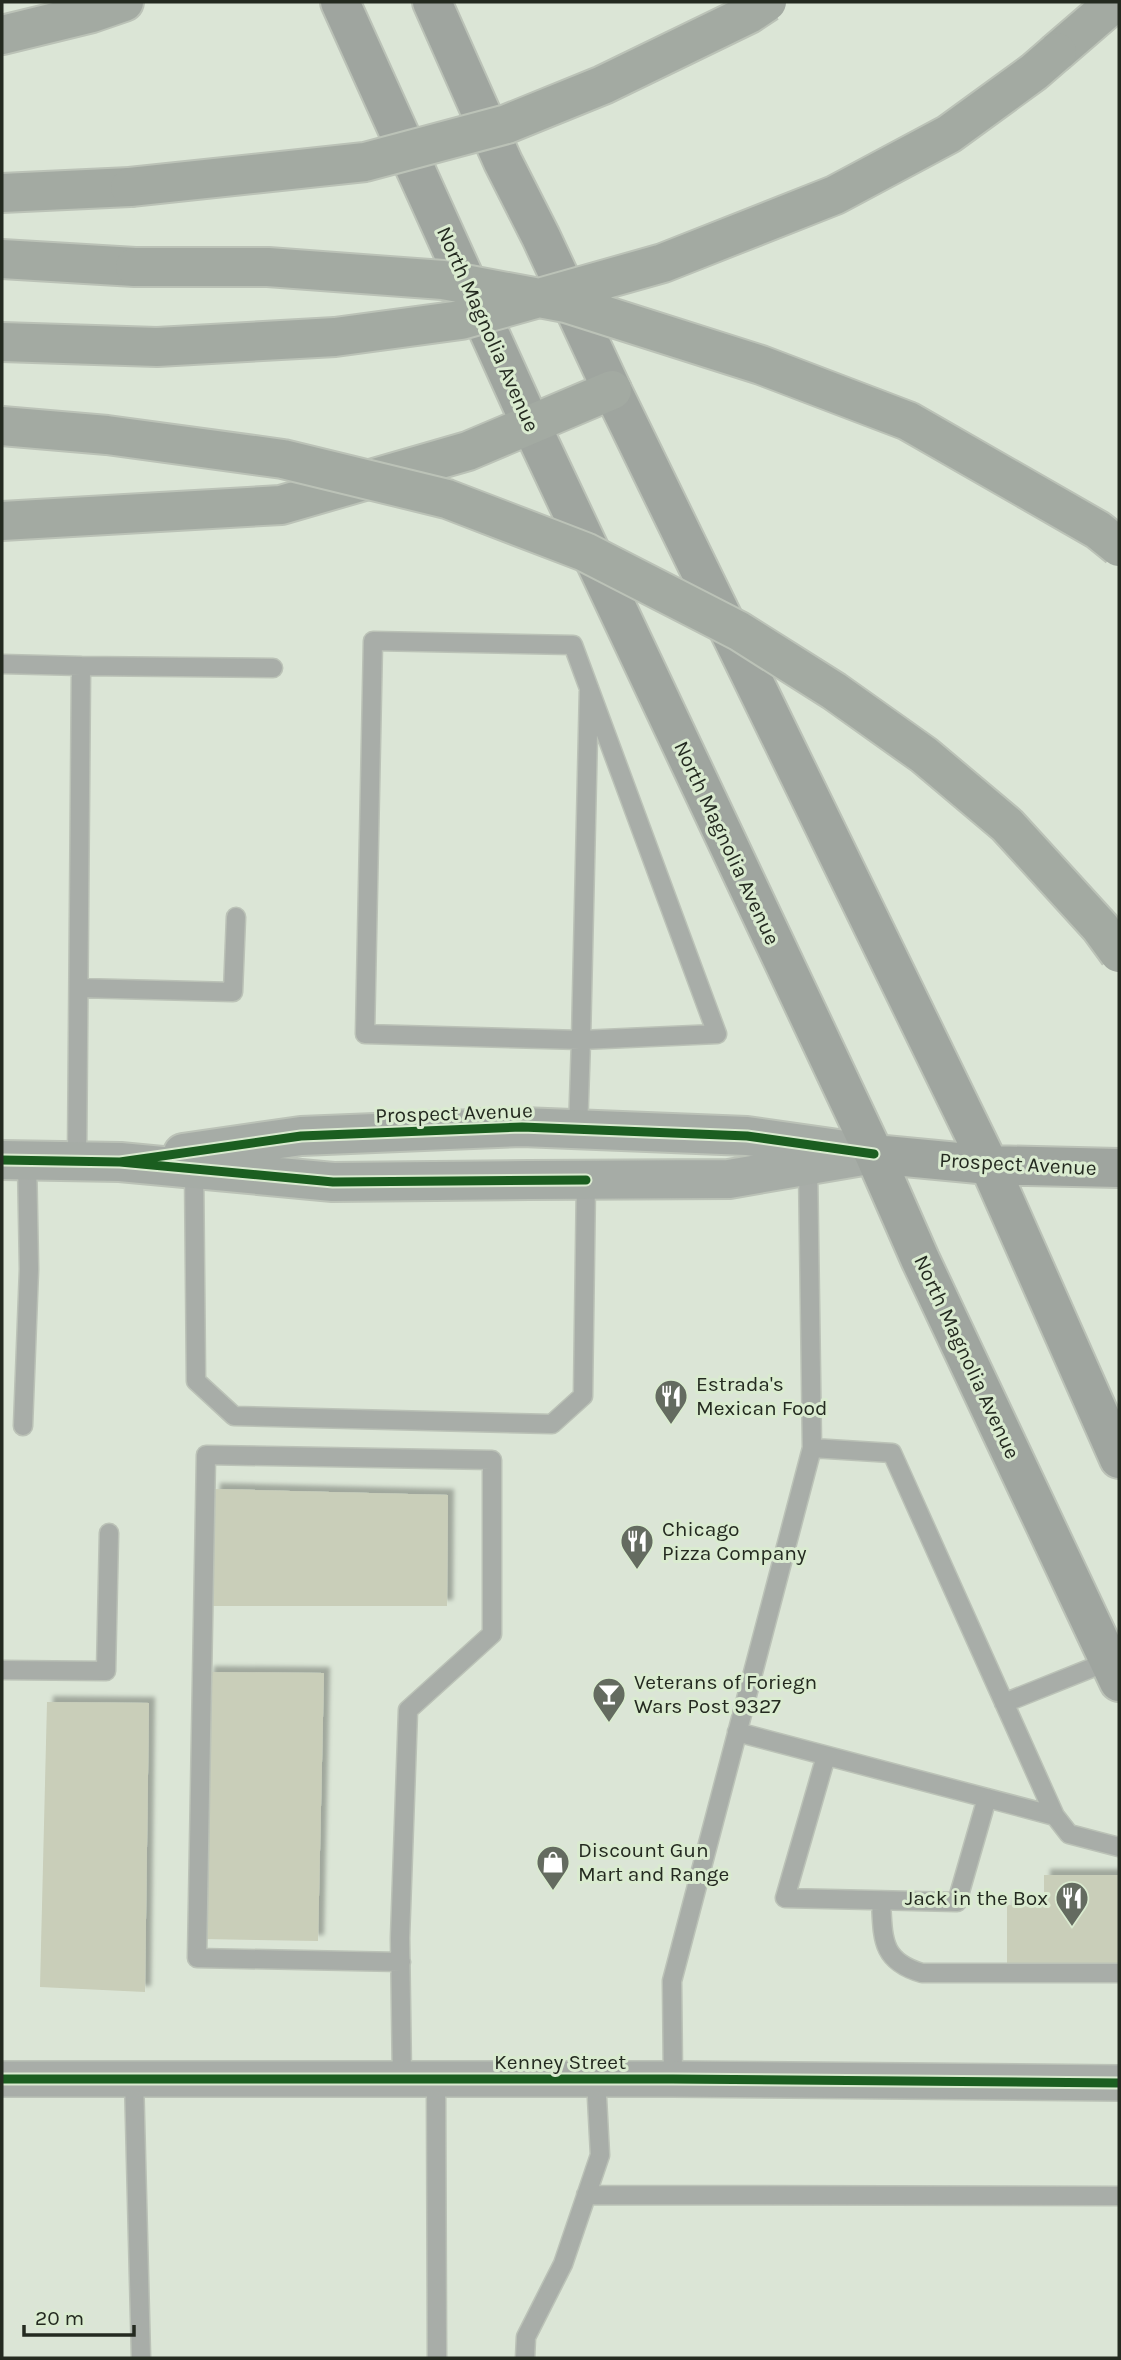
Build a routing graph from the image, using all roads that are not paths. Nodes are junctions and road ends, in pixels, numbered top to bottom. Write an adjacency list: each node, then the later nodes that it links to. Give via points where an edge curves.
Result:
1 (124, 2): 6 (highway)
2 (340, 2): 11 (main road, North Magnolia Avenue)
3 (432, 2): 10 (main road)
4 (767, 2): 7 (highway, bridge, via 603,85 507,124 365,162 130,187)
5 (1115, 2): 9 (highway, bridge, via 1034,72 949,134 835,195 663,263 461,320 335,337 157,347)
6 (2, 35)
7 (2, 193)
8 (2, 259): 14 (highway, bridge, via 135,267 268,267 443,280 566,303 761,365 908,421 1098,530)
9 (2, 342)
10 (612, 390): 11 (highway); 29 (main road)
11 (530, 423): 13 (highway, via 468,451 281,505); 24 (main road, North Magnolia Avenue)
12 (2, 426): 20 (highway, bridge, via 283,459 447,499 585,552 739,631 924,755 1007,825)
13 (2, 522)
14 (1119, 547)
15 (2, 664): 16 (lane)
16 (81, 666): 17 (lane); 21 (lane)
17 (273, 668)
18 (589, 688): 22 (lane); 22 (lane, via 717,1034); 22 (lane, via 573,645 373,641 365,1034)
19 (236, 917): 21 (lane, via 233,992)
20 (1119, 953)
21 (79, 988): 27 (lane)
22 (581, 1040): 23 (lane)
23 (578, 1130): 24 (main road, Prospect Avenue, via 747,1136); 26 (main road, Prospect Avenue, via 301,1136)
24 (874, 1154): 28 (main road, Prospect Avenue); 29 (main road, Prospect Avenue); 37 (main road, North Magnolia Avenue)
25 (14, 1160): 27 (main road, Prospect Avenue); 32 (lane, via 29,1269)
26 (194, 1160): 27 (main road, Prospect Avenue); 31 (main road, Prospect Avenue, via 333,1182); 31 (lane, via 196,1381 234,1416 552,1424 583,1396)
27 (77, 1161)
28 (808, 1165): 31 (main road, Prospect Avenue, via 729,1179); 33 (lane)
29 (989, 1165): 30 (main road, Prospect Avenue); 34 (main road)
30 (1119, 1168)
31 (586, 1180)
32 (23, 1426)
33 (812, 1448): 38 (lane, via 892,1453); 39 (lane)
34 (1119, 1459)
35 (109, 1533): 36 (lane, via 106,1671)
36 (2, 1670)
37 (1114, 1672): 38 (lane)
38 (1004, 1703): 42 (lane)
39 (737, 1732): 40 (lane); 51 (lane, via 672,1981)
40 (825, 1756): 41 (lane); 44 (lane, via 785,1898)
41 (987, 1798): 42 (lane); 44 (lane, via 957,1902)
42 (1055, 1816): 43 (lane, via 1069,1834)
43 (1119, 1847)
44 (881, 1901): 46 (lane, via 885,1944 892,1958 906,1969 922,1973)
45 (401, 1962): 45 (lane, via 408,1710 492,1634 492,1460 206,1455 197,1958); 49 (lane)
46 (1119, 1973)
47 (2, 2079): 48 (street, Kenney Street)
48 (134, 2079): 49 (street, Kenney Street); 55 (lane)
49 (419, 2079): 50 (street, Kenney Street); 56 (lane)
50 (596, 2079): 51 (street, Kenney Street); 53 (lane, via 600,2155)
51 (673, 2079): 52 (street, Kenney Street)
52 (1119, 2083)
53 (586, 2195): 54 (lane); 57 (lane, via 563,2264 526,2337)
54 (1119, 2196)
55 (141, 2358)
56 (437, 2358)
57 (526, 2358)

